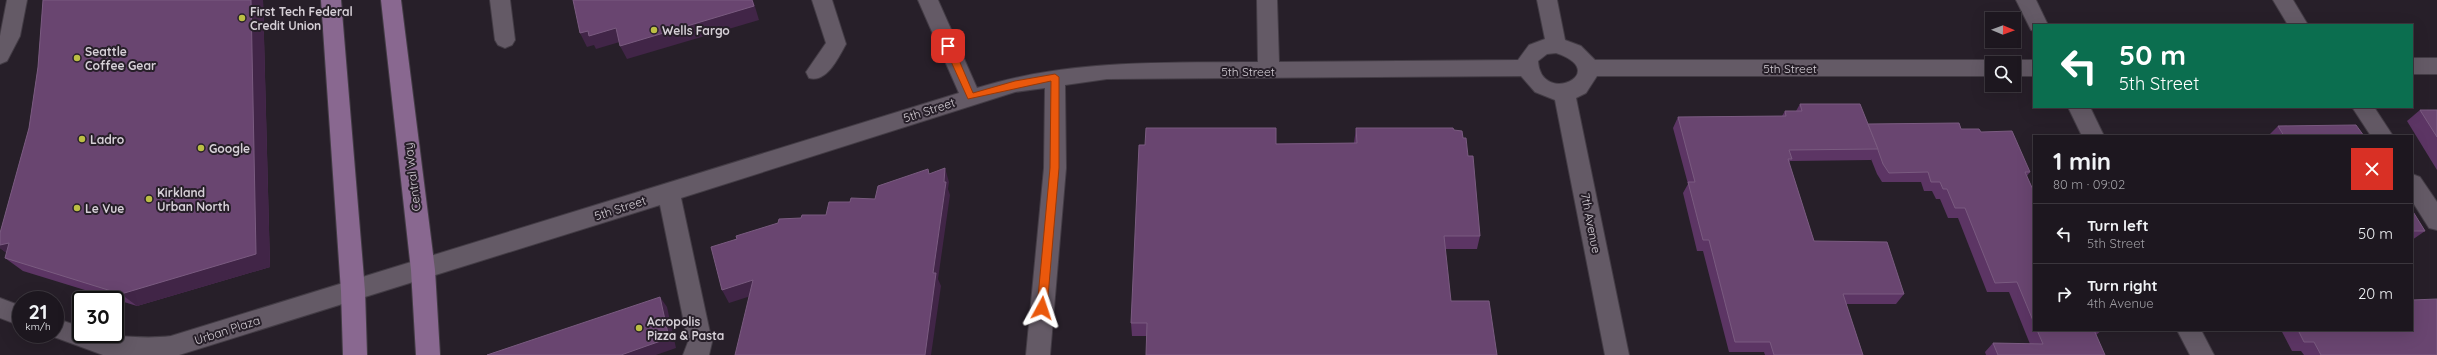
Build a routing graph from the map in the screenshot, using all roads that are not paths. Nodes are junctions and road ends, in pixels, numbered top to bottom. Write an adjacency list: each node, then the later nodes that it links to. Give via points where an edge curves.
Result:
1 (17, 0): 15 (street, via 9,44)
2 (331, 0): 36 (main road)
3 (391, 0): 35 (main road, Central Way)
4 (500, 0): 13 (street)
5 (822, 0): 24 (street, via 836,44)
6 (928, 0): 27 (street)
7 (1267, 0): 23 (street)
8 (1547, 0): 14 (street)
9 (2026, 0): 11 (street)
10 (2283, 0): 12 (street)
11 (2038, 24)
12 (2297, 24)
13 (504, 40)
14 (1556, 45): 18 (street, via 1538,49 1528,60); 19 (street, via 1576,51)
15 (0, 56)
16 (2413, 66): 17 (street)
17 (2437, 66)
18 (1528, 68): 23 (street, 5th Street); 26 (street, via 1530,75 1544,87)
19 (1589, 68): 20 (street, 5th Street); 26 (street, via 1587,80 1582,86)
20 (1985, 68)
21 (2021, 68): 22 (street)
22 (2033, 68)
23 (1269, 71): 25 (street, 5th Street, via 1107,71)
24 (816, 72)
25 (1055, 77): 27 (street, 5th Street, via 1015,84); 42 (street, via 1054,168)
26 (1564, 92): 43 (street, 7th Avenue)
27 (971, 97): 33 (street, 5th Street)
28 (2079, 108): 30 (street)
29 (2364, 108): 31 (street)
30 (2093, 135)
31 (2381, 135)
32 (2413, 185): 34 (street)
33 (669, 192): 35 (street, 5th Street); 41 (street, via 700,342 699,351)
34 (2437, 221)
35 (423, 270): 36 (street, 5th Street); 40 (main road, Central Way)
36 (353, 291): 37 (street, Urban Plaza, via 152,351 136,352 111,348); 39 (main road)
37 (64, 331)
38 (2190, 331): 44 (street)
39 (354, 355)
40 (428, 355)
41 (695, 355)
42 (1038, 355)
43 (1617, 355)
44 (2202, 355)

